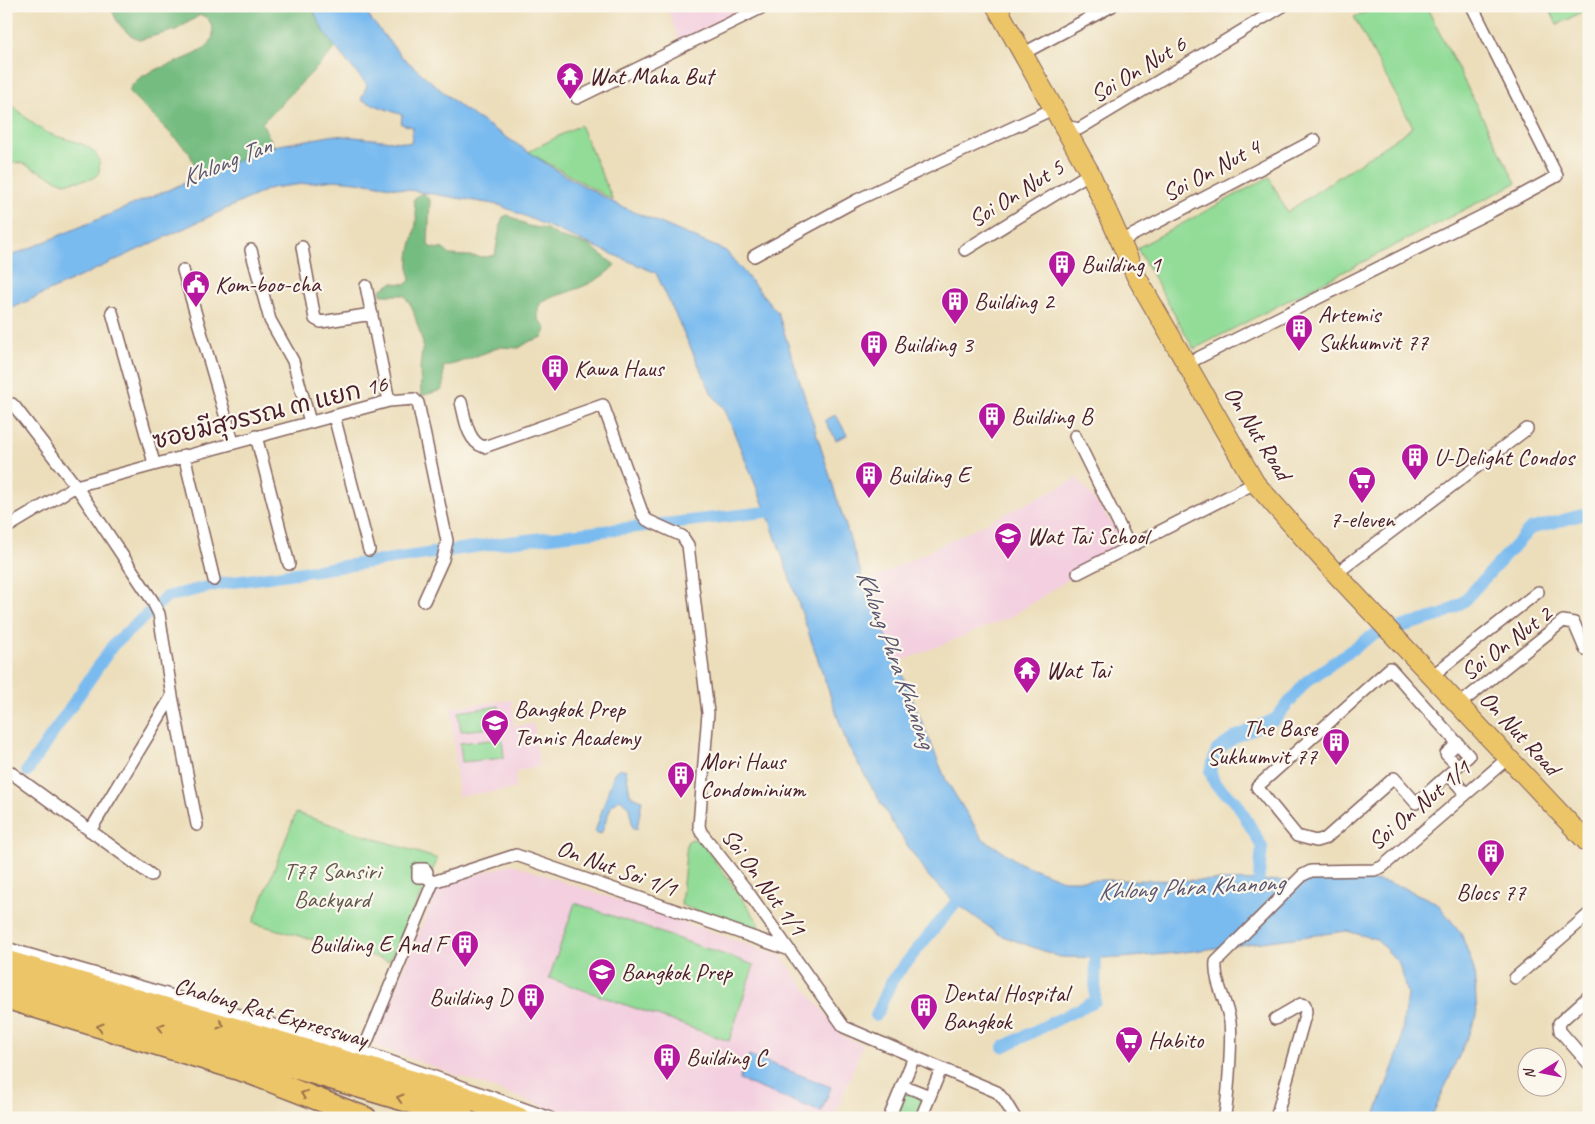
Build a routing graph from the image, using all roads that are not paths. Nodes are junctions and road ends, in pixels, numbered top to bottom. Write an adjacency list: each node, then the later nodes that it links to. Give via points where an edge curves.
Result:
1 (765, 6): 8 (street)
2 (996, 6): 7 (main road, On Nut Road)
3 (1008, 6): 7 (main road, On Nut Road)
4 (1112, 6): 7 (street)
5 (1284, 6): 10 (street, Soi On Nut 6)
6 (1472, 6): 23 (street, via 1557,176)
7 (1028, 51): 9 (main road, On Nut Road); 10 (main road, On Nut Road)
8 (576, 98)
9 (1055, 108): 10 (main road, On Nut Road); 17 (street, via 857,200)
10 (1072, 128): 12 (main road, On Nut Road); 13 (main road, On Nut Road)
11 (1315, 140): 13 (street, Soi On Nut 4)
12 (1090, 173): 16 (street, Soi On Nut 5); 19 (main road, On Nut Road)
13 (1127, 238): 19 (main road, On Nut Road)
14 (302, 248): 22 (street, via 315,319 320,322)
15 (252, 250): 28 (street, via 270,320 292,361)
16 (965, 250)
17 (754, 256)
18 (183, 270): 32 (street)
19 (1140, 274): 23 (main road, On Nut Road)
20 (366, 286): 22 (street)
21 (112, 312): 34 (street)
22 (372, 314): 24 (street)
23 (1190, 362): 35 (main road, On Nut Road)
24 (389, 401): 27 (street, ซอยมีสุวรรณ ๓ แยก 16); 45 (street, ซอยมีสุวรรณ ๓ แยก 16, via 417,401 447,541 443,559)
25 (461, 402): 62 (street, Soi On Nut 1/1, via 472,439 484,447 603,405 643,515 685,538 689,549 708,713 699,826)
26 (8, 403): 36 (street)
27 (334, 416): 28 (street, ซอยมีสุวรรณ ๓ แยก 16); 39 (street)
28 (310, 422): 30 (street, ซอยมีสุวรรณ ๓ แยก 16)
29 (1527, 429): 41 (street)
30 (256, 436): 32 (street, ซอยมีสุวรรณ ๓ แยก 16); 40 (street)
31 (1074, 436): 38 (street)
32 (233, 442): 33 (street, ซอยมีสุวรรณ ๓ แยก 16)
33 (184, 455): 34 (street, ซอยมีสุวรรณ ๓ แยก 16); 43 (street)
34 (154, 463): 36 (street, ซอยมีสุวรรณ ๓ แยก 16)
35 (1260, 480): 38 (street); 41 (main road, On Nut Road)
36 (76, 486): 37 (street, ซอยมีสุวรรณ ๓ แยก 16); 48 (street, via 159,614)
37 (6, 528)
38 (1130, 547): 42 (street)
39 (369, 550)
40 (289, 564)
41 (1339, 572): 47 (main road, On Nut Road)
42 (1078, 573)
43 (214, 580)
44 (1538, 592): 47 (street)
45 (424, 601)
46 (1585, 649): 49 (street, Soi On Nut 2, via 1574,623 1563,621)
47 (1435, 674): 49 (main road, On Nut Road)
48 (172, 696): 55 (street); 56 (street)
49 (1463, 703): 50 (main road, On Nut Road); 54 (main road, On Nut Road)
50 (1509, 757): 53 (street, Soi On Nut 1/1); 54 (main road, On Nut Road)
51 (6, 769): 56 (street)
52 (1449, 775): 52 (street, via 1416,803 1394,778 1326,838 1316,841 1297,836 1257,787 1390,668 1469,756); 53 (street)
53 (1466, 794): 82 (street, Soi On Nut 1/1, via 1382,867 1303,874 1216,962 1215,973 1230,1023)
54 (1562, 808): 57 (main road, On Nut Road); 58 (main road, On Nut Road)
55 (197, 825)
56 (90, 831): 59 (street)
57 (1589, 832)
58 (1589, 844)
59 (151, 875)
60 (1589, 914): 64 (street)
61 (6, 948): 69 (street)
62 (787, 949): 69 (street, On Nut Soi 1/1, via 516,855 430,879); 70 (street, Soi On Nut 1/1, via 844,1027)
63 (6, 961): 77 (highway, Chalong Rat Expressway, one-way to 77, via 459,1095)
64 (1515, 978)
65 (6, 982): 76 (highway, Chalong Rat Expressway, one-way to 65)
66 (1589, 996): 71 (street, via 1559,1024 1560,1031)
67 (6, 998): 75 (highway, one-way to 67, via 247,1072)
68 (1275, 1019): 83 (street, via 1301,1004 1305,1006)
69 (363, 1051): 78 (street)
70 (914, 1057): 72 (street, Soi On Nut 1/1); 73 (street)
71 (1589, 1064)
72 (940, 1069): 74 (street); 81 (street, Soi On Nut 1/1, via 997,1092)
73 (902, 1085): 74 (street); 79 (street)
74 (930, 1096): 80 (street)
75 (366, 1118)
76 (464, 1118)
77 (519, 1118)
78 (550, 1118)
79 (889, 1118)
80 (921, 1118)
81 (1015, 1118)
82 (1224, 1118)
83 (1276, 1118)

